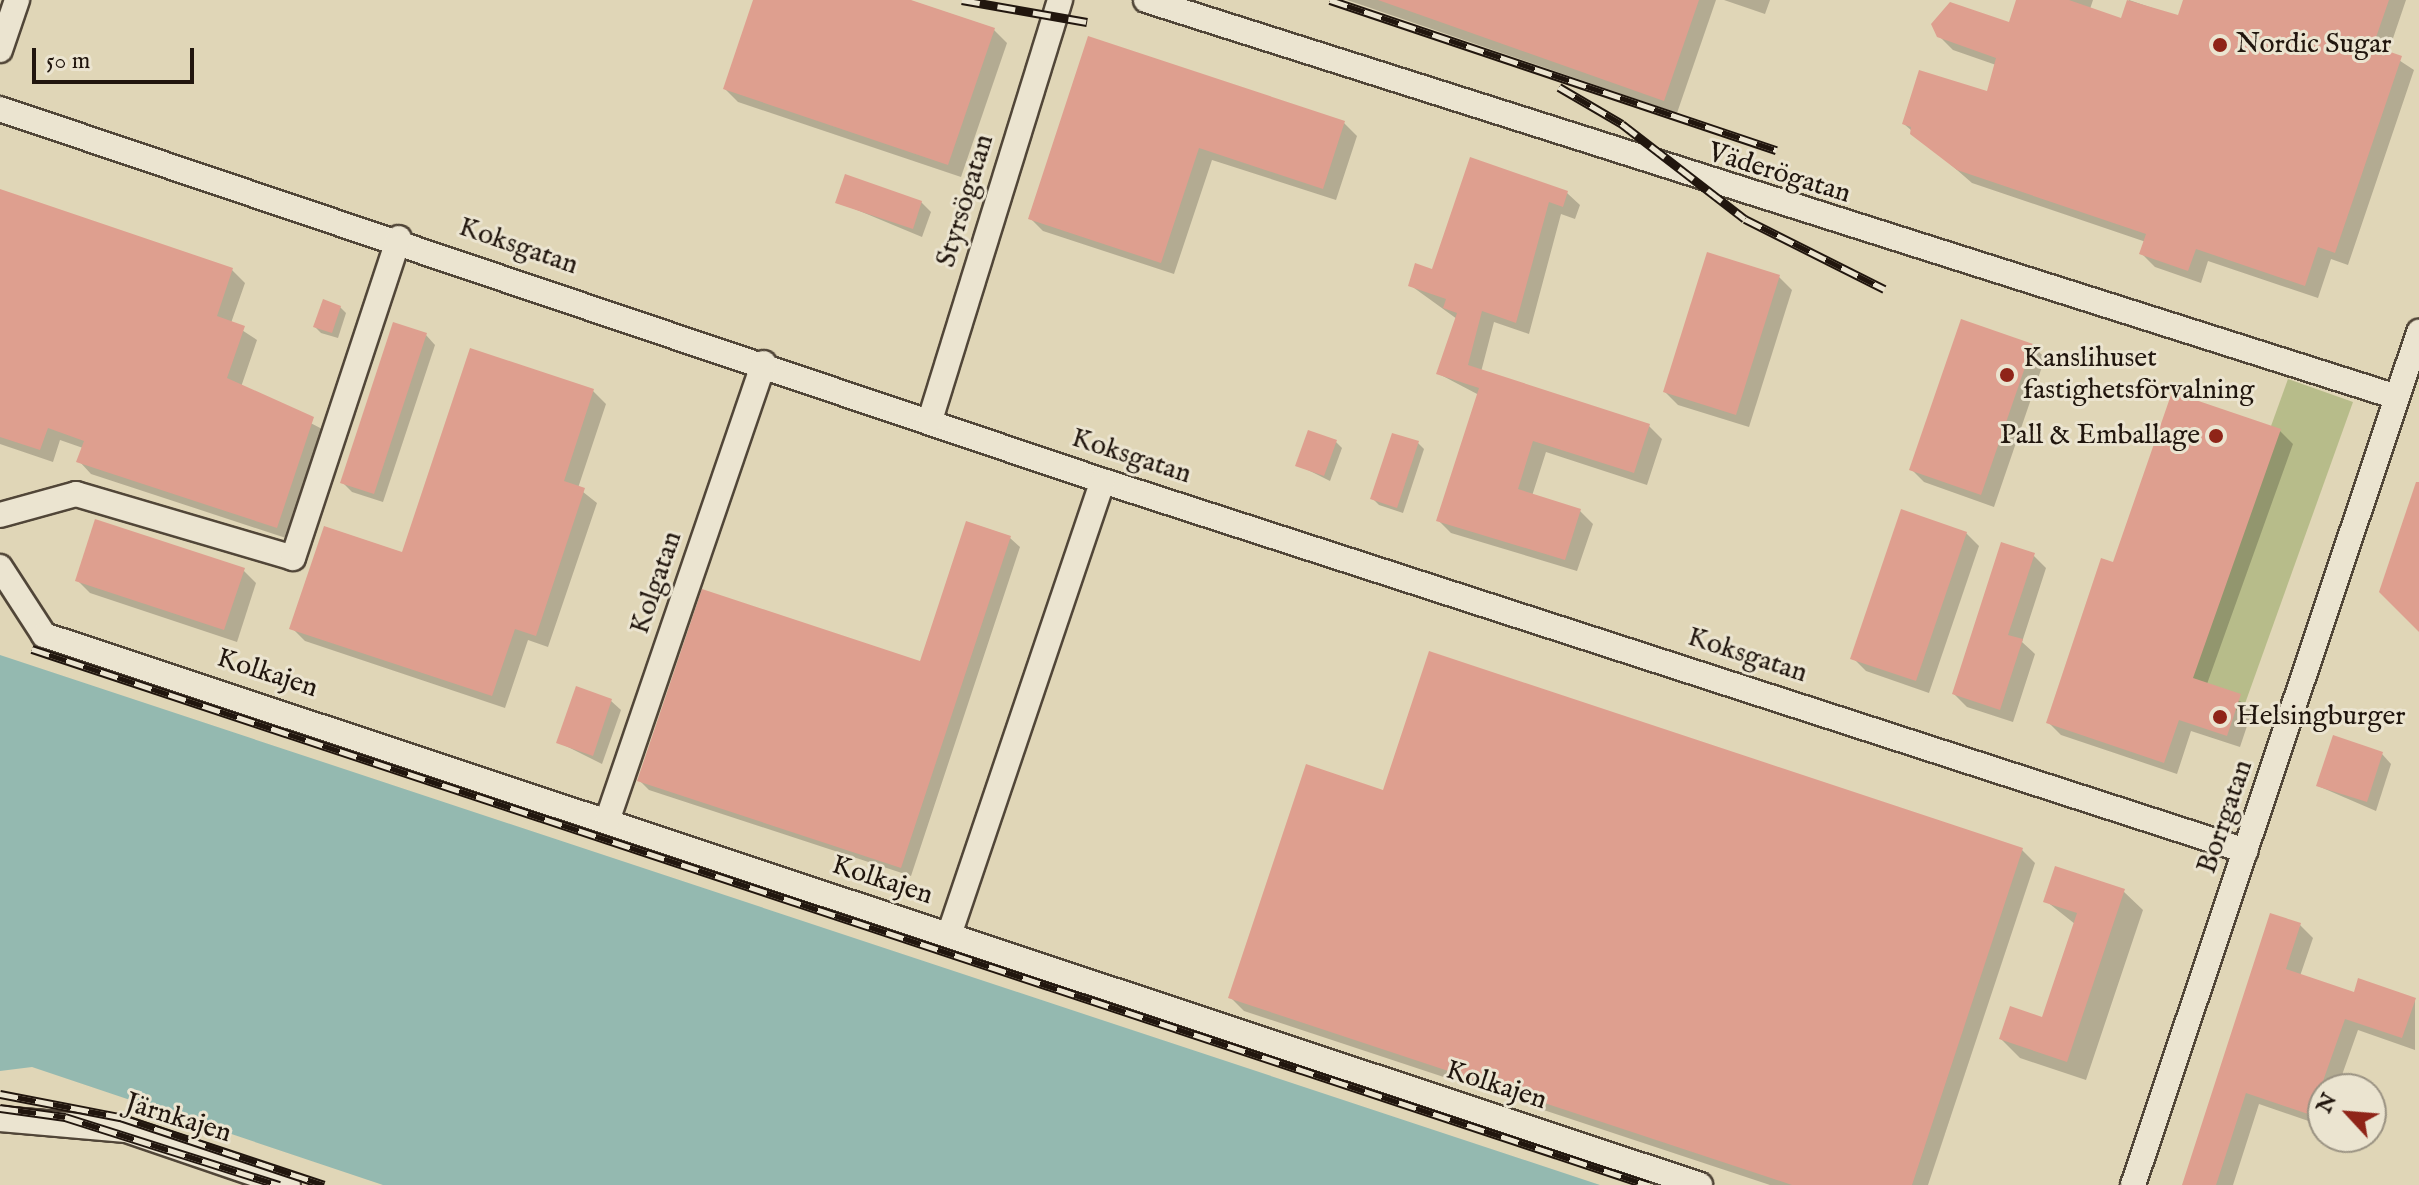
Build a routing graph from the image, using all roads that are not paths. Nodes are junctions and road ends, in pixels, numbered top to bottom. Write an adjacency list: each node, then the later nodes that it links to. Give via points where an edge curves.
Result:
1 (17, 0): 4 (street)
2 (1060, 0): 10 (street, Styrsögatan)
3 (1146, 0): 9 (street, Väderögatan)
4 (0, 50)
5 (0, 109): 6 (street, Koksgatan)
6 (399, 238): 8 (street, Koksgatan); 12 (street, via 293,558 76,494)
7 (2419, 332): 9 (street, Borrgatan)
8 (764, 363): 10 (street, Koksgatan); 14 (street, Kolgatan)
9 (2397, 397): 15 (street, Borrgatan)
10 (930, 420): 11 (street, Koksgatan)
11 (1103, 481): 15 (street, Koksgatan); 16 (street)
12 (0, 515)
13 (0, 567): 14 (street, Kolkajen, via 44,635)
14 (607, 821): 16 (street, Kolkajen)
15 (2246, 851): 20 (street, Borrgatan)
16 (949, 935): 19 (street, Kolkajen)
17 (0, 1119): 18 (street, Järnkajen, via 126,1130)
18 (288, 1185)
19 (1700, 1185)
20 (2133, 1185)

